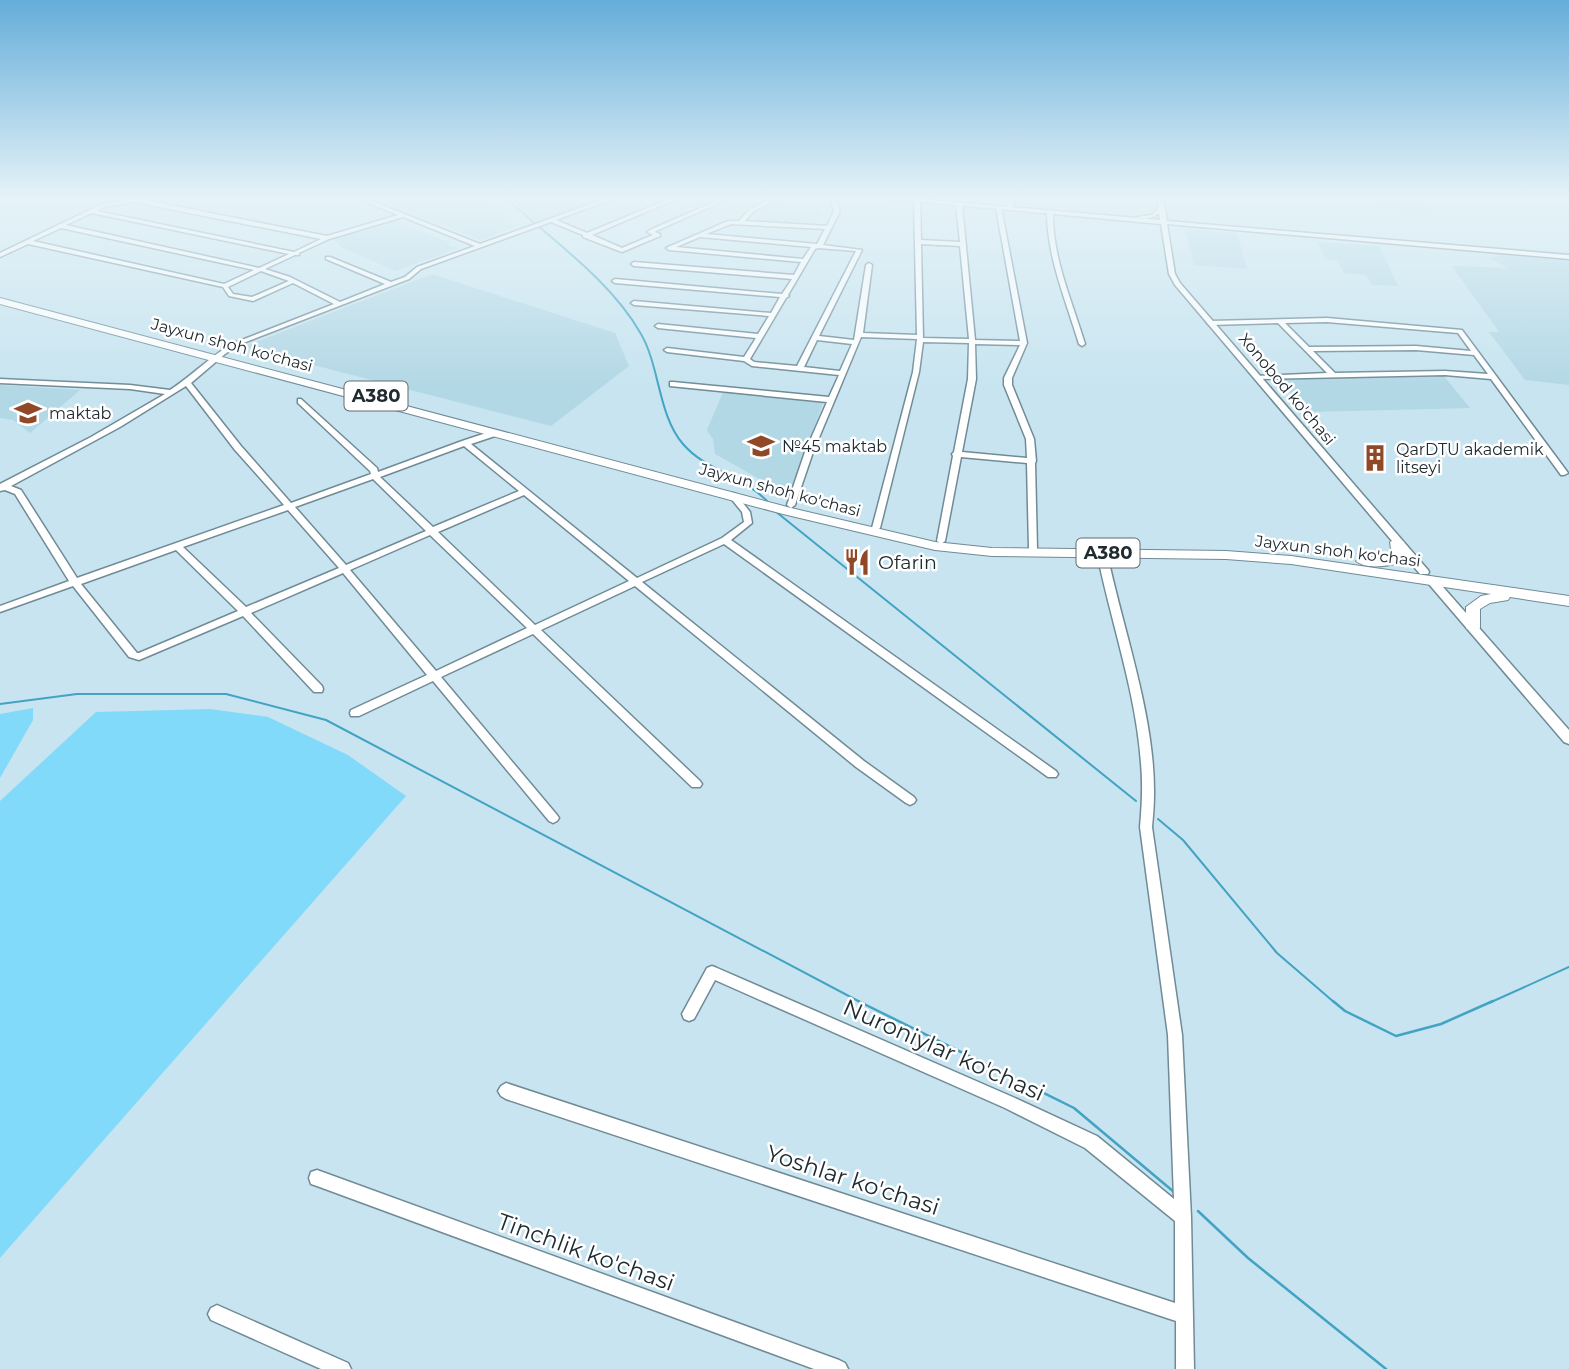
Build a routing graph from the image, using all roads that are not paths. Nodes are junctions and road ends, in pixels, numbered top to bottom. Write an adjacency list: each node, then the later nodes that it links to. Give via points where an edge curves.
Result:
1 (113, 261): 20 (street)
2 (220, 261): 15 (street)
3 (282, 261): 15 (street)
4 (335, 261): 19 (street)
5 (439, 261): 19 (street)
6 (805, 261): 16 (street)
7 (854, 261): 30 (street)
8 (918, 261): 31 (street)
9 (965, 261): 33 (street)
10 (1009, 261): 34 (street)
11 (1058, 261): 35 (street)
12 (1170, 261): 27 (main road, Xonobod ko'chasi, via 1172,274)
13 (634, 264): 16 (street)
14 (869, 265): 32 (street)
15 (262, 270): 17 (street); 20 (street)
16 (795, 278): 21 (street)
17 (293, 281): 20 (street, via 253,299 231,295); 24 (street)
18 (615, 281): 21 (street)
19 (390, 284): 24 (street)
20 (225, 286)
21 (786, 296): 25 (street)
22 (0, 299): 39 (highway, Jayxun shoh ko'chasi / A380)
23 (634, 303): 25 (street)
24 (339, 304): 39 (street)
25 (774, 315): 29 (street)
26 (1279, 321): 27 (street); 36 (street); 38 (street, via 1327,320 1460,331)
27 (1210, 323): 44 (main road, Xonobod ko'chasi)
28 (658, 326): 29 (street)
29 (760, 335): 40 (street)
30 (815, 338): 32 (street); 41 (street)
31 (920, 338): 32 (street); 33 (street); 63 (street, via 916,372)
32 (856, 339): 42 (street)
33 (972, 341): 34 (street); 54 (street, via 972,379)
34 (1024, 343): 55 (street, via 1008,386 1027,429)
35 (1082, 344)
36 (1307, 349): 38 (street, via 1416,348); 43 (street)
37 (667, 350): 40 (street)
38 (1474, 353): 45 (street)
39 (216, 356): 47 (street); 52 (highway, Jayxun shoh ko'chasi / A380); 62 (highway, Jayxun shoh ko'chasi / A380, via 752,494)
40 (746, 359): 41 (street, via 752,364)
41 (800, 368): 42 (street)
42 (843, 373): 50 (street)
43 (1333, 375): 44 (street); 45 (street)
44 (1258, 377): 67 (main road, Xonobod ko'chasi)
45 (1494, 377): 56 (street)
46 (0, 381): 49 (street)
47 (187, 382): 49 (street); 61 (street)
48 (673, 384): 50 (street)
49 (169, 392): 58 (street)
50 (832, 400): 62 (street)
51 (301, 401): 57 (street, via 374,470)
52 (495, 433): 53 (street); 60 (highway, Jayxun shoh ko'chasi / A380)
53 (465, 443): 57 (street); 59 (street)
54 (956, 454): 55 (street); 66 (street)
55 (1032, 461): 69 (street)
56 (1564, 473)
57 (375, 477): 61 (street); 64 (street)
58 (2, 487): 75 (street, via 18,492)
59 (523, 492): 64 (street); 74 (street)
60 (733, 496): 62 (highway, Jayxun shoh ko'chasi / A380); 65 (street, via 746,512 748,523)
61 (288, 507): 68 (street); 72 (street)
62 (790, 508): 63 (highway, Jayxun shoh ko'chasi / A380); 70 (highway, Jayxun shoh ko'chasi / A380, via 935,546 992,552)
63 (876, 528): 66 (highway, Jayxun shoh ko'chasi / A380)
64 (429, 531): 72 (street); 82 (street)
65 (725, 540): 74 (street); 87 (street)
66 (941, 541): 69 (highway, Jayxun shoh ko'chasi / A380)
67 (1397, 542): 71 (highway, via 1398,559 1389,562); 73 (main road, Xonobod ko'chasi)
68 (178, 547): 75 (street); 80 (street)
69 (1033, 548): 71 (highway, Jayxun shoh ko'chasi / A380, via 1224,549)
70 (1102, 553): 73 (highway, Jayxun shoh ko'chasi / A380, via 1291,560); 94 (street, via 1151,796 1146,827 1175,1035)
71 (1340, 560): 73 (highway, Jayxun shoh ko'chasi / A380)
72 (344, 568): 80 (street); 83 (street)
73 (1428, 576): 76 (highway, Jayxun shoh ko'chasi / A380); 77 (highway, Jayxun shoh ko'chasi / A380); 81 (main road)
74 (636, 581): 82 (street); 89 (street)
75 (75, 583): 79 (street); 80 (street, via 139,657)
76 (1569, 594)
77 (1541, 597): 78 (highway, Jayxun shoh ko'chasi / A380); 81 (highway, via 1486,599 1473,607)
78 (1569, 601)
79 (0, 609)
80 (244, 611): 84 (street)
81 (1473, 628): 86 (main road)
82 (534, 631): 83 (street); 88 (street)
83 (434, 678): 85 (street); 90 (street)
84 (318, 689)
85 (355, 713)
86 (1569, 739)
87 (1052, 774)
88 (696, 784)
89 (910, 800)
90 (553, 818)
91 (689, 1014): 94 (street, Nuroniylar ko'chasi, via 712,972 1091,1142)
92 (506, 1091): 96 (street, Yoshlar ko'chasi)
93 (317, 1178): 98 (street, Tinchlik ko'chasi)
94 (1183, 1217): 96 (street)
95 (217, 1314): 97 (street)
96 (1184, 1315): 99 (street)
97 (342, 1369)
98 (839, 1369)
99 (1185, 1369)

